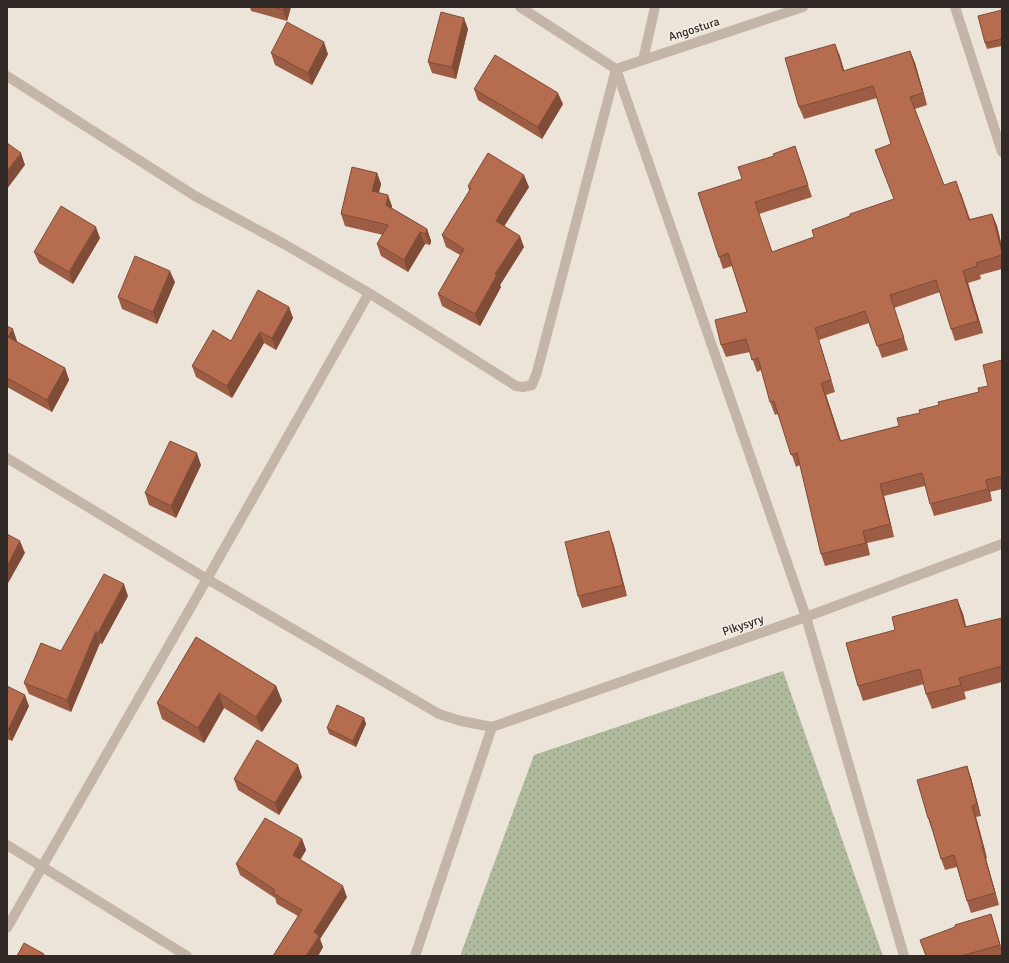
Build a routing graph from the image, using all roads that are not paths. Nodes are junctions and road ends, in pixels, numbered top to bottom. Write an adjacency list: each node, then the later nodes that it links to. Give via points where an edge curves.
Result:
1 (520, 7): 6 (street)
2 (655, 7): 5 (street)
3 (803, 7): 5 (street, Angostura)
4 (955, 7): 8 (street)
5 (643, 60): 6 (street, Angostura)
6 (616, 69): 9 (street, via 532,385 516,386); 13 (street)
7 (7, 76): 9 (street, via 196,196)
8 (1002, 152)
9 (369, 293): 12 (street)
10 (7, 458): 12 (street)
11 (1002, 544): 13 (street, Pikysyry)
12 (207, 579): 14 (street, via 439,714); 16 (street)
13 (806, 617): 14 (street, Pikysyry); 20 (street)
14 (492, 727): 19 (street)
15 (7, 845): 16 (street)
16 (42, 867): 17 (street); 18 (street)
17 (7, 928)
18 (187, 956)
19 (415, 956)
20 (904, 956)

